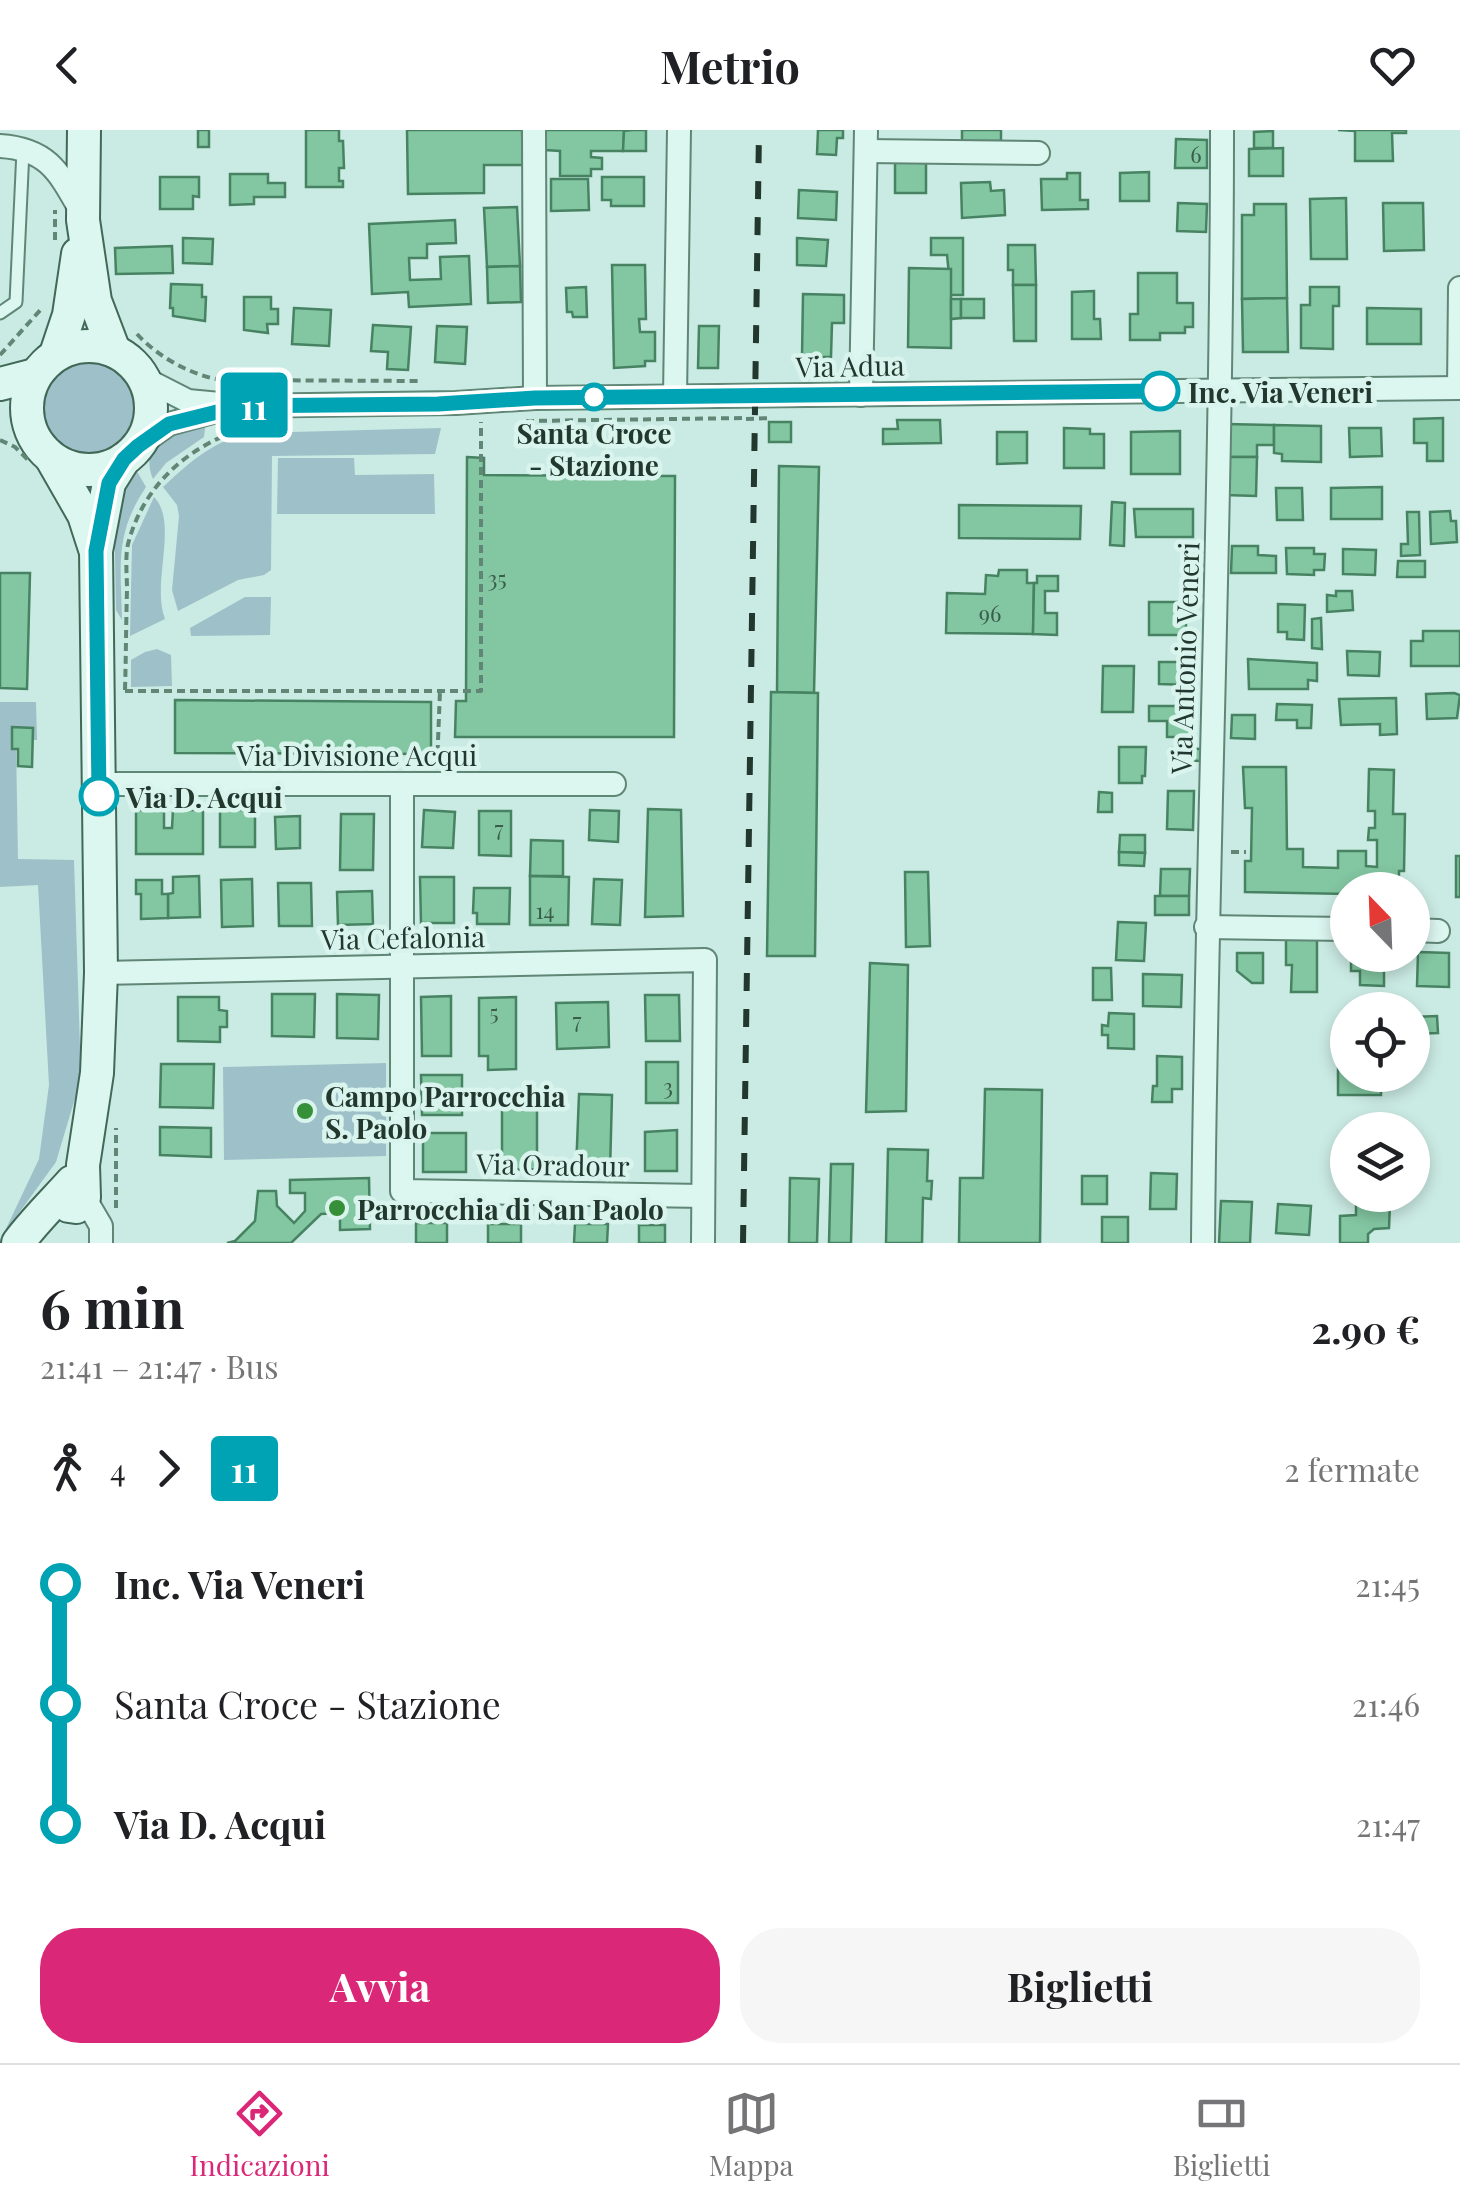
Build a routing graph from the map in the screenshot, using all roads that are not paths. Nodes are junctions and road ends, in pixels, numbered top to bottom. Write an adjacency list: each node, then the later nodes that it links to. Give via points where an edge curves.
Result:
1 (84, 130): 8 (street)
2 (534, 130): 19 (street)
3 (679, 130): 18 (street)
4 (1222, 130): 16 (street, Via Antonio Veneri)
5 (866, 140): 7 (street); 17 (street)
6 (12, 146): 8 (street, via 49,161); 10 (lane, via 16,302)
7 (1038, 154)
8 (83, 217): 11 (street, via 96,301); 12 (street, via 69,315)
9 (1460, 288): 15 (street)
10 (0, 313)
11 (114, 351): 12 (street, via 75,346); 13 (street)
12 (46, 364): 14 (street); 22 (street, via 26,404)
13 (144, 378): 20 (street, Via Adua, via 188,401); 23 (street, via 150,413)
14 (0, 384)
15 (1459, 388): 16 (street, Via Adua)
16 (1222, 391): 17 (street, Via Adua); 28 (street, Via Antonio Veneri)
17 (861, 395): 18 (street, Via Adua)
18 (675, 396): 19 (street, Via Adua)
19 (535, 398): 20 (street, Via Adua)
20 (241, 406): 23 (street, Via Adua, via 169,424)
21 (0, 422): 22 (street)
22 (42, 446): 23 (street, via 69,467 87,470); 24 (street, via 84,515)
23 (131, 453): 24 (street, via 109,483)
24 (96, 551): 25 (street)
25 (99, 784): 26 (street, Via Divisione Acqui); 33 (street)
26 (402, 784): 27 (street, Via Divisione Acqui); 32 (street)
27 (614, 784)
28 (1206, 927): 29 (street); 39 (street, Via Antonio Veneri)
29 (1330, 929)
30 (1430, 931): 31 (street)
31 (1438, 931)
32 (402, 966): 33 (street, Via Cefalonia); 35 (street, Via Oradour, via 402,1192); 35 (street, Via Cefalonia, via 705,960)
33 (102, 973): 34 (street, via 96,1073)
34 (76, 1190): 36 (street); 37 (street, via 101,1226)
35 (703, 1196): 38 (street)
36 (24, 1234)
37 (101, 1243)
38 (703, 1243)
39 (1202, 1243)

